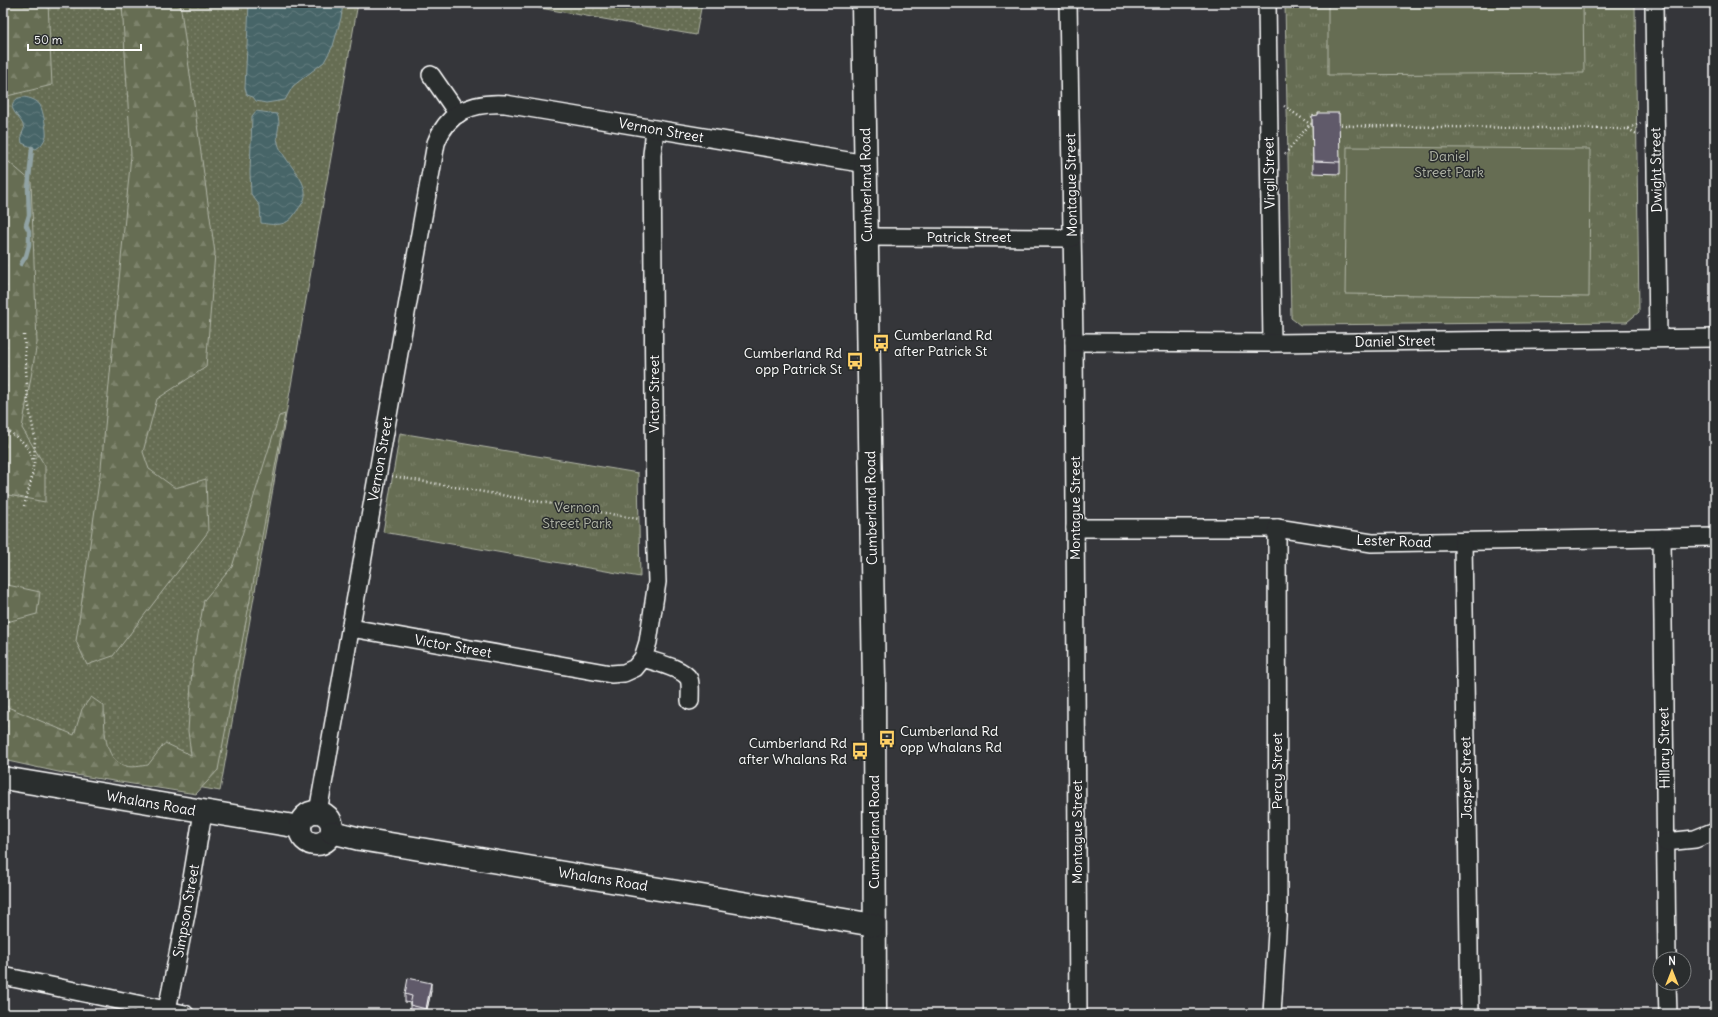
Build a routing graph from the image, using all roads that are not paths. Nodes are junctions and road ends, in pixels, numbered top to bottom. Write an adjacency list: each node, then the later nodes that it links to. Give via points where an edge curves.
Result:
1 (863, 3): 8 (street, Cumberland Road)
2 (1068, 3): 10 (street, Montague Street)
3 (1267, 3): 14 (street, Virgil Street)
4 (1654, 3): 11 (street, Dwight Street)
5 (431, 75): 6 (street)
6 (458, 114): 7 (street, Vernon Street, via 481,104 505,104); 20 (street, Vernon Street, via 444,127 436,142)
7 (655, 130): 8 (street, Vernon Street); 21 (street, Victor Street, via 652,154 657,582 648,642)
8 (866, 164): 9 (street, Cumberland Road)
9 (867, 237): 10 (street, Patrick Street); 30 (street, Cumberland Road, via 874,684)
10 (1072, 238): 13 (street, Montague Street)
11 (1658, 338): 12 (street, Daniel Street); 14 (street, Daniel Street)
12 (1715, 338)
13 (1074, 342): 14 (street, Daniel Street); 15 (street, Montague Street)
14 (1272, 343)
15 (1075, 528): 16 (street, Lester Road); 37 (street, Montague Street)
16 (1277, 528): 19 (street, Lester Road, via 1368,543); 38 (street, Percy Street, via 1278,916)
17 (1715, 537): 18 (street, Lester Road)
18 (1662, 538): 19 (street, Lester Road); 29 (street, Hillary Street)
19 (1463, 542): 39 (street, Jasper Street)
20 (351, 628): 21 (street, Victor Street, via 611,674 630,671); 25 (street, Vernon Street)
21 (643, 658): 22 (street, via 685,675 690,682)
22 (690, 701)
23 (3, 778): 24 (street, Whalans Road)
24 (203, 812): 26 (street, Whalans Road); 34 (street, Simpson Street)
25 (318, 812): 26 (street, via 307,815); 28 (street, via 330,819)
26 (300, 827): 28 (street, via 305,840 315,844 326,841)
27 (1715, 831): 29 (street, via 1694,839)
28 (332, 832): 30 (street, Whalans Road, via 360,839)
29 (1665, 842): 31 (street, Hillary Street)
30 (874, 924): 36 (street, Cumberland Road)
31 (1667, 951)
32 (3, 976): 34 (street)
33 (1667, 991): 40 (street)
34 (167, 1010): 35 (street)
35 (184, 1014)
36 (875, 1014)
37 (1078, 1014)
38 (1272, 1014)
39 (1470, 1014)
40 (1668, 1014)

